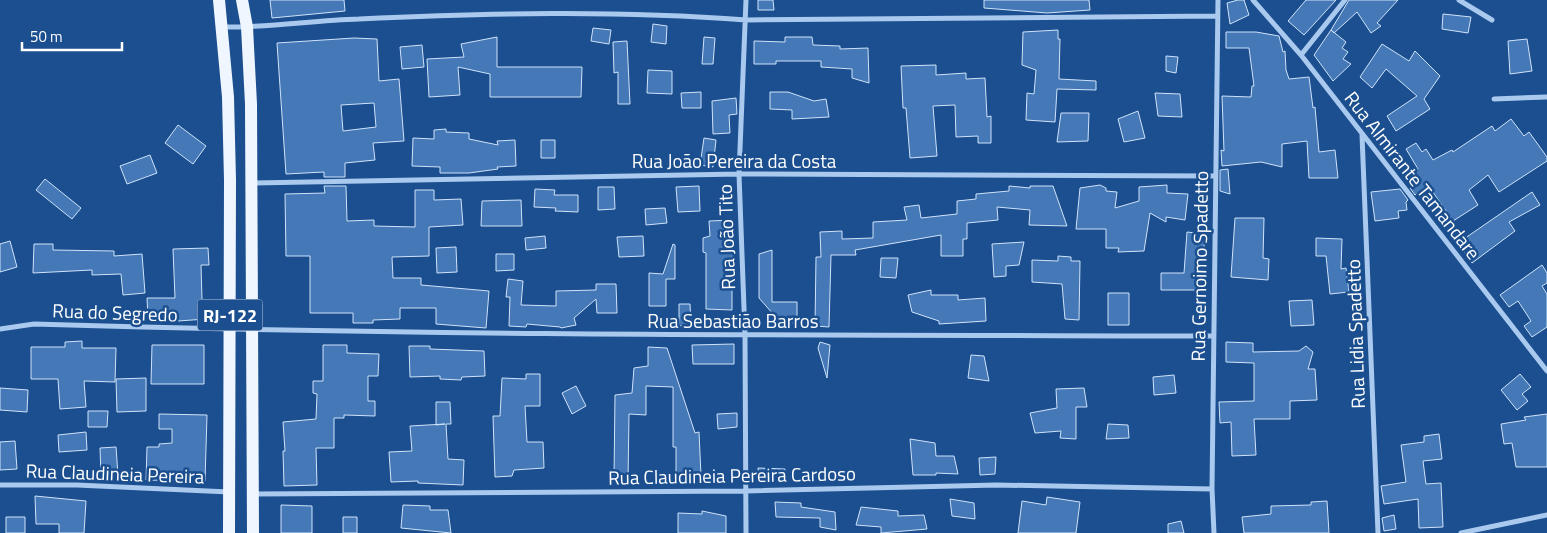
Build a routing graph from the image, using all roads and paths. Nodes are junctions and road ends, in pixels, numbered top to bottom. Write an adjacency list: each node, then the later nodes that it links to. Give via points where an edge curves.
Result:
1 (219, 0): 11 (main road, RJ-122)
2 (242, 0): 12 (main road, RJ-122)
3 (746, 0): 9 (street, Rua João Tito)
4 (1218, 0): 8 (street, Rua Gernoimo Spadetto)
5 (1253, 0): 13 (street, Rua Almirante Tamandare)
6 (1345, 0): 13 (street)
7 (1459, 0): 10 (street)
8 (1217, 16): 9 (street); 18 (street, Rua Gernoimo Spadetto)
9 (746, 20): 12 (street, via 622,14 501,14 348,19); 17 (street, Rua João Tito)
10 (1492, 20)
11 (223, 27): 12 (street); 21 (main road, RJ-122, via 228,97)
12 (247, 27): 19 (main road, RJ-122)
13 (1301, 55): 16 (street, Rua Almirante Tamandare)
14 (1547, 97): 15 (street)
15 (1494, 99)
16 (1362, 135): 25 (street, Rua Almirante Tamandare); 36 (street, Rua Lidia Spadetto)
17 (739, 174): 18 (street, Rua João Pereira da Costa); 19 (street, Rua João Pereira da Costa); 23 (street, Rua João Tito)
18 (1216, 176): 24 (street, Rua Gernoimo Spadetto)
19 (253, 183): 22 (main road, RJ-122)
20 (0, 329): 21 (street, Rua do Segredo, via 34,324)
21 (230, 330): 22 (street, Rua do Segredo); 29 (main road, RJ-122)
22 (253, 330): 23 (street, Rua Sebastião Barros); 30 (main road, RJ-122)
23 (745, 335): 24 (street, Rua Sebastião Barros); 28 (street, Rua João Tito)
24 (1213, 336): 27 (street, Rua Gernoimo Spadetto)
25 (1547, 371)
26 (0, 485): 29 (street, Rua Claudineia Pereira)
27 (1212, 489): 28 (street, Rua Claudineia Pereira Cardoso, via 997,485); 35 (street, Rua Gernoimo Spadetto)
28 (746, 491): 30 (street, Rua Claudineia Pereira Cardoso); 34 (street, Rua João Tito)
29 (229, 492): 32 (main road, RJ-122)
30 (253, 494): 33 (main road, RJ-122)
31 (1547, 515): 37 (street)
32 (229, 533)
33 (253, 533)
34 (746, 533)
35 (1214, 533)
36 (1378, 533)
37 (1461, 533)

